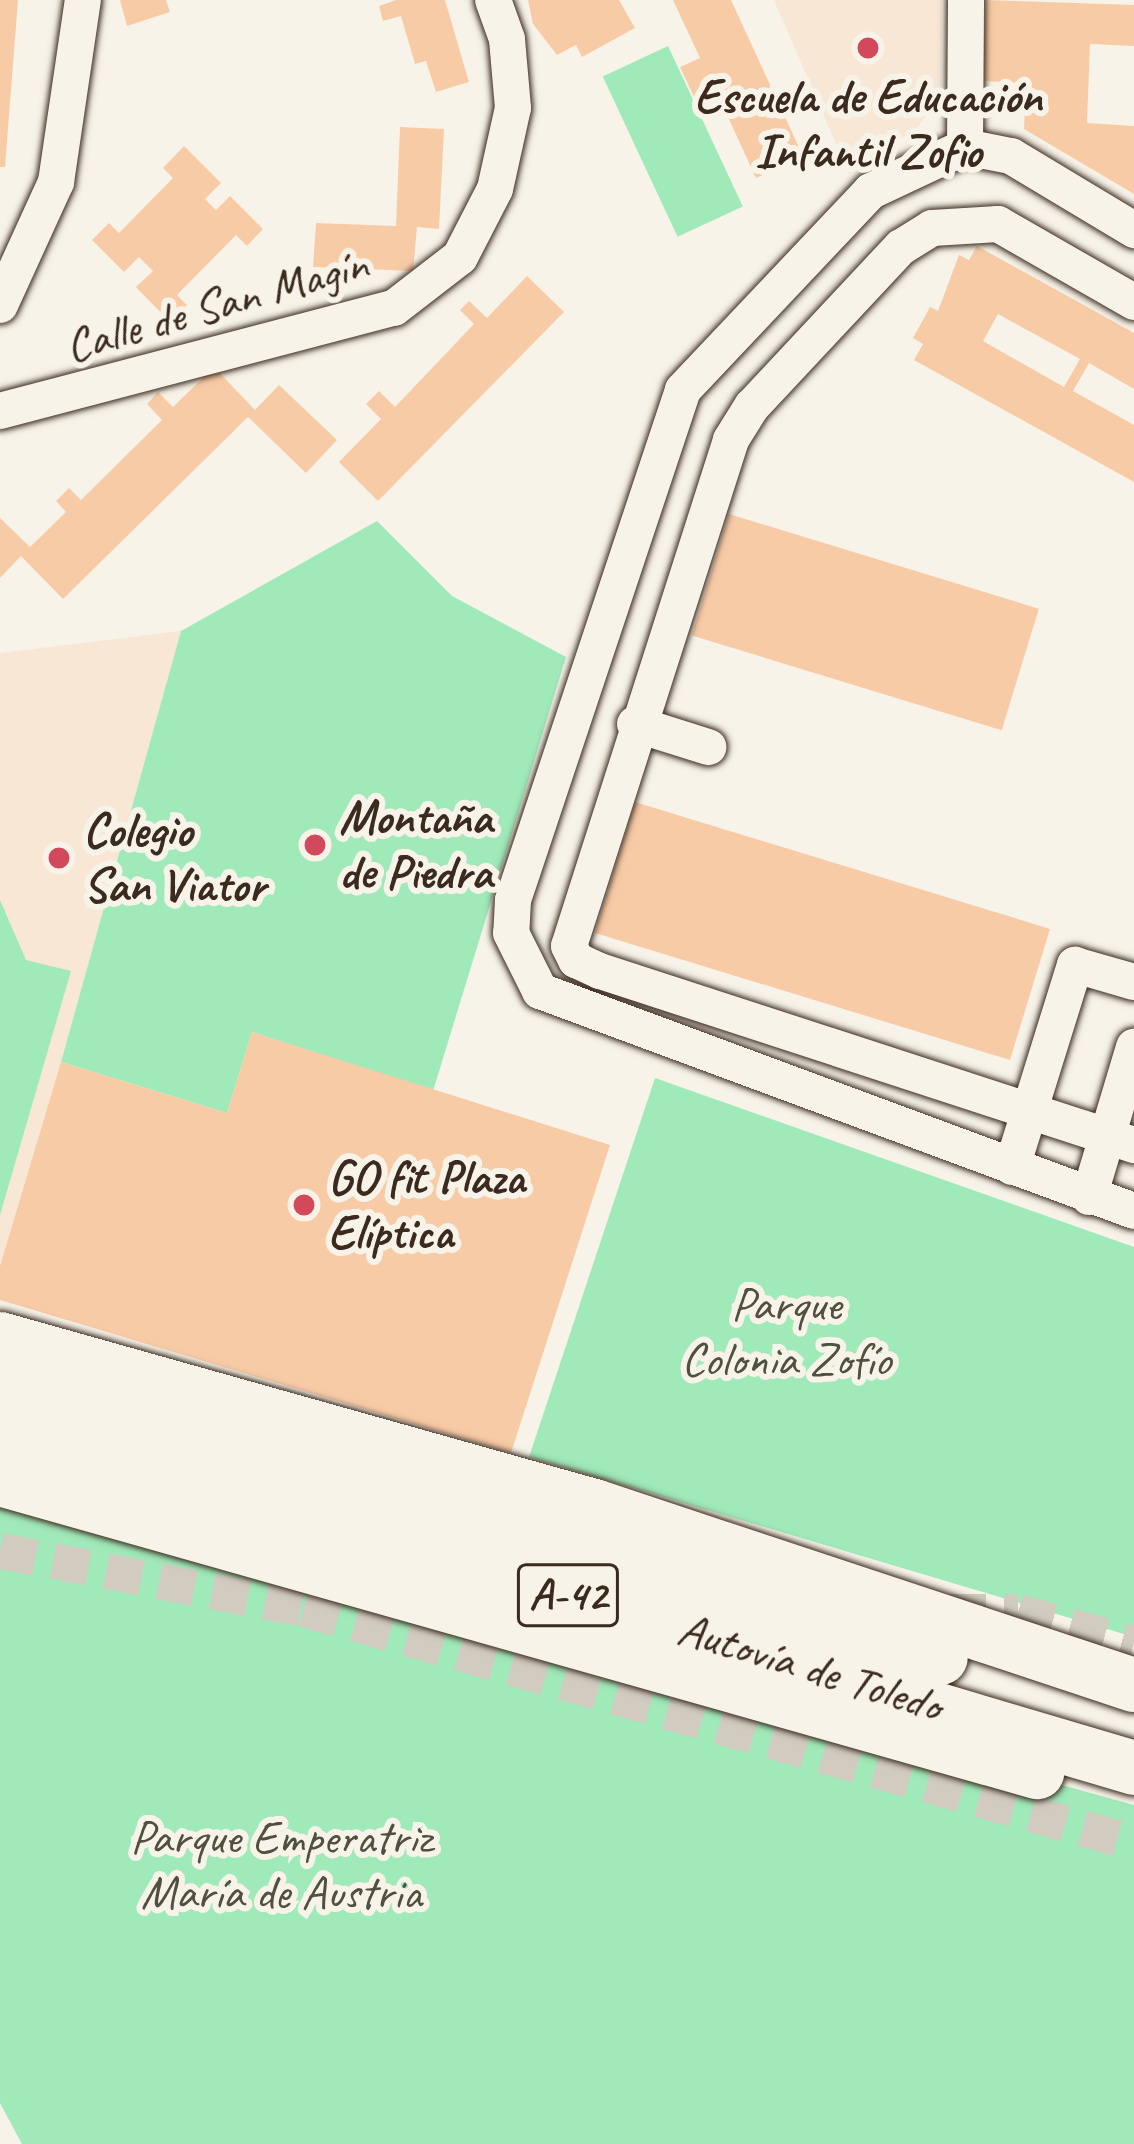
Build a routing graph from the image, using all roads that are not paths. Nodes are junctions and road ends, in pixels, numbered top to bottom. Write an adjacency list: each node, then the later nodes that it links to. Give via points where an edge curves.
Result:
1 (83, 0): 7 (street, via 56,182)
2 (493, 0): 10 (street, Calle de San Magín, via 507,38 513,109 495,189 460,257 394,308)
3 (966, 0): 4 (street)
4 (965, 148): 5 (street, via 1011,156); 8 (street, via 871,191)
5 (1134, 230)
6 (1134, 302): 9 (street, via 998,224 932,228 901,247)
7 (0, 304)
8 (703, 365): 9 (street); 17 (street, via 668,430 513,901 518,960 540,991 584,1010)
9 (752, 406): 11 (street, via 730,440)
10 (0, 411)
11 (635, 724): 12 (street); 15 (street, via 572,926 577,961)
12 (708, 747)
13 (1134, 982): 15 (street, via 1075,965)
14 (1134, 1047): 16 (street)
15 (1029, 1112): 16 (street); 17 (street)
16 (1121, 1141): 18 (street)
17 (1012, 1167): 18 (street)
18 (1089, 1197): 19 (street)
19 (1134, 1211)
20 (0, 1339): 24 (highway, via 594,1506)
21 (0, 1383): 25 (highway, Autovía de Toledo / A-42)
22 (0, 1431): 26 (highway, Autovía de Toledo / A-42)
23 (0, 1479): 27 (highway)
24 (1134, 1685)
25 (1134, 1712)
26 (1134, 1768)
27 (1134, 1797)

